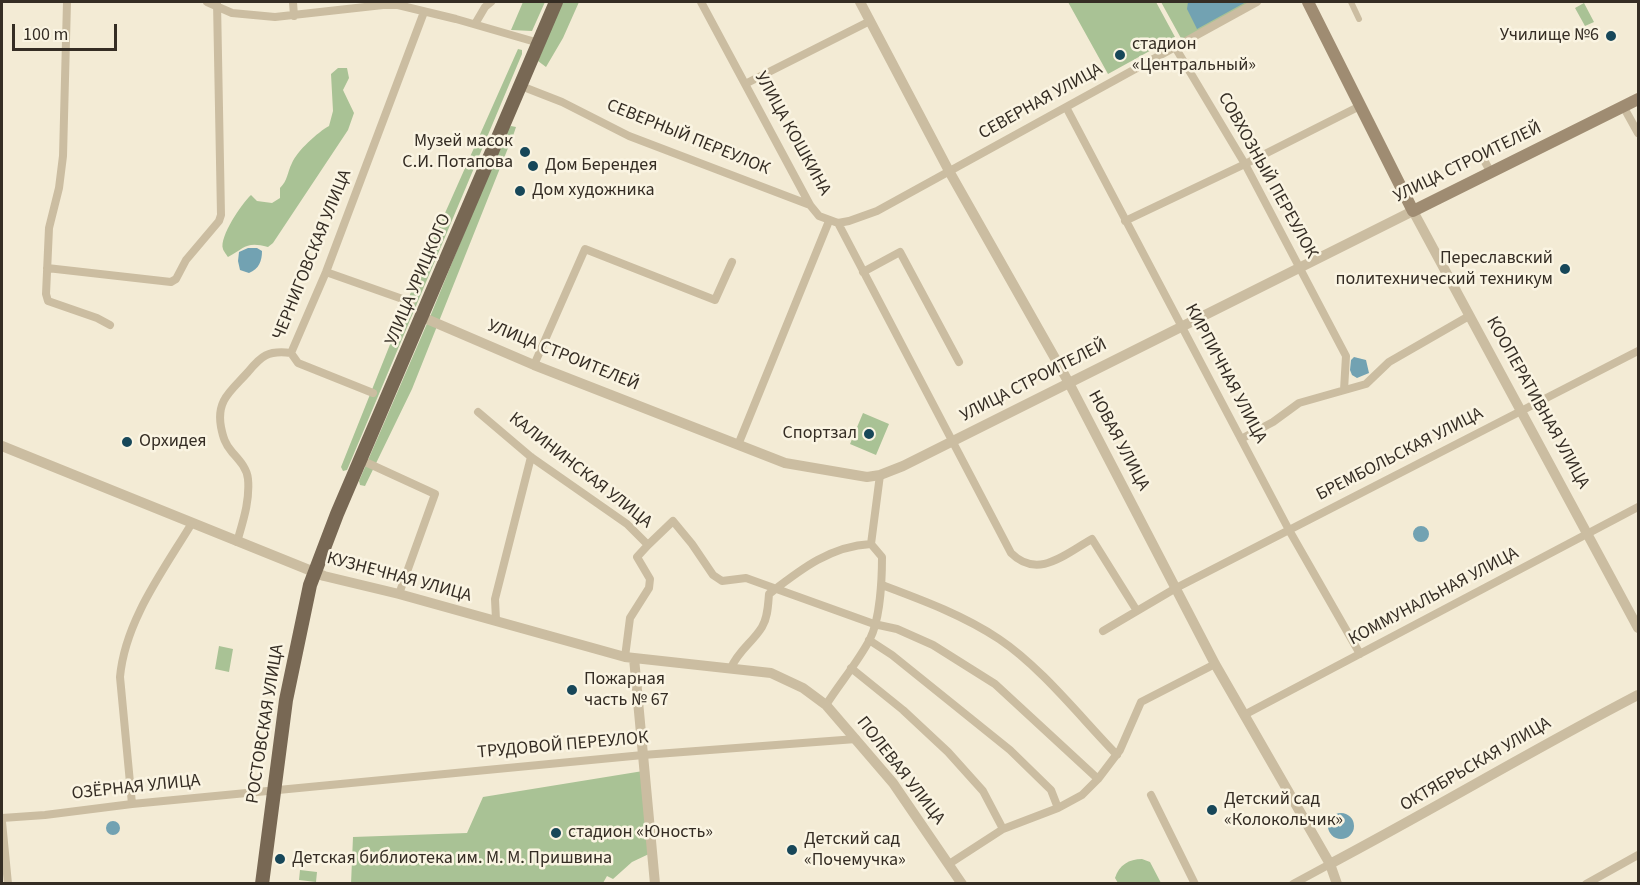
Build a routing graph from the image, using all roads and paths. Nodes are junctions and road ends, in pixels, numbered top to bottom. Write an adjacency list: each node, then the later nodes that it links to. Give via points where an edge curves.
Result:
1 (67, 2): 35 (street, via 63,156 60,188 49,228)
2 (207, 2): 11 (street)
3 (293, 2): 13 (street)
4 (491, 2): 16 (street)
5 (556, 2): 17 (main road, УЛИЦА УРИЦКОГО)
6 (701, 2): 19 (street, УЛИЦА КОШКИНА)
7 (860, 2): 15 (street, НОВАЯ УЛИЦА)
8 (1257, 2): 18 (street, СЕВЕРНАЯ УЛИЦА)
9 (1308, 2): 22 (main road, КООПЕРАТИВНАЯ УЛИЦА)
10 (1351, 2): 14 (street)
11 (217, 4): 13 (street, via 232,13); 35 (street, via 221,215 217,224 186,260 176,279 164,282)
12 (424, 12): 13 (street, via 383,5); 16 (street); 37 (street, ЧЕРНИГОВСКАЯ УЛИЦА)
13 (294, 16)
14 (1359, 19)
15 (870, 21): 19 (street); 28 (street, НОВАЯ УЛИЦА)
16 (475, 24): 17 (street)
17 (539, 43): 20 (main road, УЛИЦА УРИЦКОГО)
18 (1175, 47): 24 (street, СЕВЕРНАЯ УЛИЦА); 27 (street, СОВХОЗНЫЙ ПЕРЕУЛОК)
19 (745, 84): 30 (street, УЛИЦА КОШКИНА)
20 (521, 86): 30 (street, СЕВЕРНЫЙ ПЕРЕУЛОК, via 629,136); 41 (main road, УЛИЦА УРИЦКОГО)
21 (1638, 99): 23 (main road, УЛИЦА СТРОИТЕЛЕЙ)
22 (1360, 106): 27 (street); 31 (main road, КООПЕРАТИВНАЯ УЛИЦА)
23 (1623, 106): 25 (street); 29 (main road, УЛИЦА СТРОИТЕЛЕЙ)
24 (1066, 107): 28 (street, СЕВЕРНАЯ УЛИЦА); 32 (street, КИРПИЧНАЯ УЛИЦА)
25 (1638, 133)
26 (1484, 160): 29 (street)
27 (1245, 164): 32 (street); 36 (street, СОВХОЗНЫЙ ПЕРЕУЛОК)
28 (949, 171): 33 (street, СЕВЕРНАЯ УЛИЦА, via 877,211); 48 (street, НОВАЯ УЛИЦА)
29 (1491, 172): 31 (main road, УЛИЦА СТРОИТЕЛЕЙ)
30 (810, 204): 33 (street, УЛИЦА КОШКИНА, via 819,216)
31 (1413, 211): 36 (street, УЛИЦА СТРОИТЕЛЕЙ); 40 (street, КООПЕРАТИВНАЯ УЛИЦА)
32 (1125, 221): 43 (street, КИРПИЧНАЯ УЛИЦА)
33 (833, 222): 38 (street, УЛИЦА КОШКИНА); 55 (street)
34 (732, 262): 47 (street, via 715,300 585,249)
35 (47, 268): 42 (street, via 48,301)
36 (1299, 268): 43 (street, УЛИЦА СТРОИТЕЛЕЙ); 49 (street, СОВХОЗНЫЙ ПЕРЕУЛОК, via 1346,356)
37 (326, 272): 39 (street); 45 (street, ЧЕРНИГОВСКАЯ УЛИЦА)
38 (863, 272): 46 (street, via 900,252); 54 (street, УЛИЦА КОШКИНА)
39 (411, 302)
40 (1469, 316): 49 (street, via 1389,362 1366,384); 51 (street, КООПЕРАТИВНАЯ УЛИЦА)
41 (422, 317): 47 (street, УЛИЦА СТРОИТЕЛЕЙ); 58 (main road, УЛИЦА УРИЦКОГО)
42 (110, 325)
43 (1181, 327): 48 (street, УЛИЦА СТРОИТЕЛЕЙ); 53 (street, КИРПИЧНАЯ УЛИЦА)
44 (1638, 351): 51 (street, БРЕМБОЛЬСКАЯ УЛИЦА)
45 (291, 353): 50 (street, via 298,363); 64 (street, ЧЕРНИГОВСКАЯ УЛИЦА, via 271,353 260,358 220,408 226,445 248,476 248,501)
46 (959, 362)
47 (534, 365): 55 (street, УЛИЦА СТРОИТЕЛЕЙ)
48 (1069, 383): 54 (street, УЛИЦА СТРОИТЕЛЕЙ); 69 (street, НОВАЯ УЛИЦА)
49 (1344, 390): 53 (street, via 1299,402)
50 (373, 393)
51 (1521, 411): 62 (street, БРЕМБОЛЬСКАЯ УЛИЦА); 63 (street, КООПЕРАТИВНАЯ УЛИЦА)
52 (478, 412): 57 (street, КАЛИНИНСКАЯ УЛИЦА)
53 (1241, 439): 62 (street, КИРПИЧНАЯ УЛИЦА)
54 (952, 442): 59 (street, УЛИЦА СТРОИТЕЛЕЙ); 72 (street, УЛИЦА КОШКИНА, via 1011,553 1019,561 1042,566 1092,539)
55 (738, 445): 59 (street, УЛИЦА СТРОИТЕЛЕЙ, via 785,463 867,477)
56 (2, 446): 61 (street, КУЗНЕЧНАЯ УЛИЦА)
57 (531, 457): 66 (street, КАЛИНИНСКАЯ УЛИЦА, via 627,524); 73 (street, via 495,599)
58 (361, 460): 67 (main road, УЛИЦА УРИЦКОГО); 71 (street, via 435,494)
59 (880, 475): 65 (street)
60 (1638, 507): 63 (street, КОММУНАЛЬНАЯ УЛИЦА)
61 (192, 523): 64 (street, КУЗНЕЧНАЯ УЛИЦА); 93 (street, via 140,610 121,664)
62 (1289, 530): 69 (street, БРЕМБОЛЬСКАЯ УЛИЦА); 78 (street, КИРПИЧНАЯ УЛИЦА)
63 (1588, 535): 75 (street, КООПЕРАТИВНАЯ УЛИЦА); 78 (street, КОММУНАЛЬНАЯ УЛИЦА)
64 (237, 542): 67 (street, КУЗНЕЧНАЯ УЛИЦА)
65 (871, 544): 68 (street, via 882,557); 70 (street, via 854,545 826,555 788,577)
66 (648, 545): 70 (street, КАЛИНИНСКАЯ УЛИЦА, via 673,521 713,575 722,581 746,578); 79 (street, КАЛИНИНСКАЯ УЛИЦА, via 637,557 650,579 649,588 630,618)
67 (315, 573): 71 (street, КУЗНЕЧНАЯ УЛИЦА); 91 (main road, РОСТОВСКАЯ УЛИЦА, via 286,700)
68 (882, 585): 74 (street); 89 (street, via 930,602 1001,639 1038,671)
69 (1176, 588): 72 (street, БРЕМБОЛЬСКАЯ УЛИЦА); 80 (street, НОВАЯ УЛИЦА)
70 (775, 590): 74 (street, КАЛИНИНСКАЯ УЛИЦА); 81 (street, via 769,594 763,626 735,657)
71 (399, 594): 73 (street, КУЗНЕЧНАЯ УЛИЦА)
72 (1137, 611): 76 (street, БРЕМБОЛЬСКАЯ УЛИЦА)
73 (496, 620): 79 (street, КУЗНЕЧНАЯ УЛИЦА)
74 (874, 624): 77 (street); 90 (street, КАЛИНИНСКАЯ УЛИЦА, via 897,629 933,645 995,684)
75 (1638, 628)
76 (1103, 631)
77 (869, 640): 82 (street); 94 (street, via 1010,750 1051,790)
78 (1360, 654): 86 (street, КОММУНАЛЬНАЯ УЛИЦА)
79 (629, 657): 81 (street, КУЗНЕЧНАЯ УЛИЦА); 88 (street)
80 (1215, 664): 86 (street, НОВАЯ УЛИЦА); 89 (street, via 1141,702)
81 (731, 668): 83 (street, КУЗНЕЧНАЯ УЛИЦА, via 771,673)
82 (851, 668): 85 (street); 97 (street, via 948,752 983,791)
83 (802, 688): 85 (street, ПОЛЕВАЯ УЛИЦА)
84 (1638, 695): 100 (street, ОКТЯБРЬСКАЯ УЛИЦА)
85 (826, 705): 87 (street, ПОЛЕВАЯ УЛИЦА)
86 (1244, 715): 100 (street, НОВАЯ УЛИЦА)
87 (856, 739): 88 (street, ТРУДОВОЙ ПЕРЕУЛОК); 99 (street, ПОЛЕВАЯ УЛИЦА, via 893,783)
88 (643, 755): 91 (street, ТРУДОВОЙ ПЕРЕУЛОК); 103 (street)
89 (1117, 755): 90 (street)
90 (1098, 779): 94 (street, via 1082,795)
91 (273, 790): 93 (street, ОЗЁРНАЯ УЛИЦА); 102 (main road, РОСТОВСКАЯ УЛИЦА)
92 (1151, 795): 105 (street)
93 (132, 804): 95 (street, ОЗЁРНАЯ УЛИЦА)
94 (1058, 808): 97 (street)
95 (2, 818)
96 (2, 822): 101 (street)
97 (1003, 828): 99 (street)
98 (1638, 855): 108 (street)
99 (949, 864): 104 (street, ПОЛЕВАЯ УЛИЦА)
100 (1330, 864): 106 (street); 107 (street, НОВАЯ УЛИЦА)
101 (8, 884)
102 (262, 884)
103 (655, 884)
104 (962, 884)
105 (1195, 884)
106 (1293, 884)
107 (1337, 884)
108 (1586, 884)

